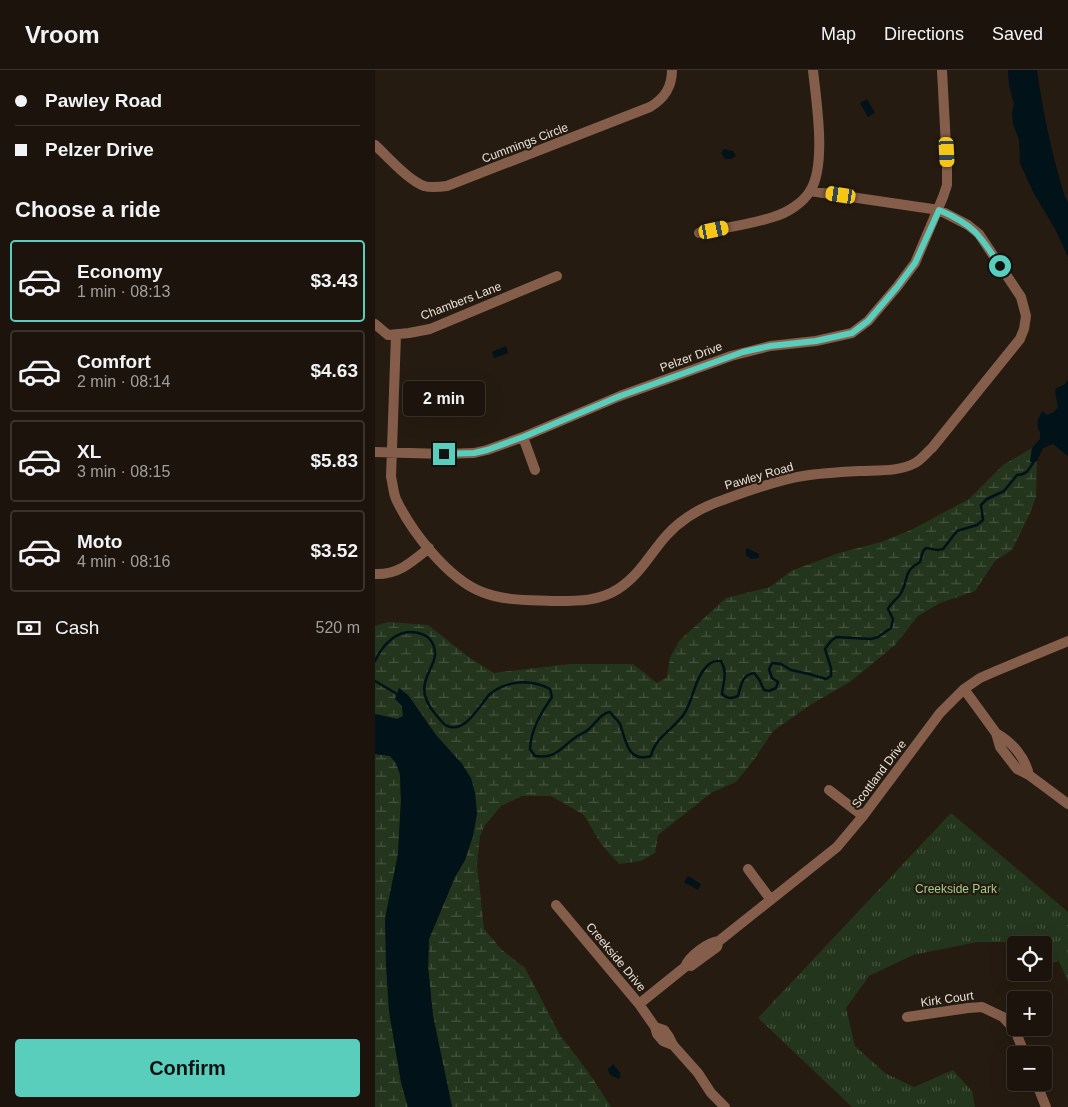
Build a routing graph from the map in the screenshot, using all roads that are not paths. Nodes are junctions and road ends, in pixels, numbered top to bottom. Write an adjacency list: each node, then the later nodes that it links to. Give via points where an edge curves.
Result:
1 (672, 70): 4 (street, Cummings Circle, via 670,85 660,102 447,186 423,186)
2 (813, 70): 5 (street, via 820,155)
3 (942, 70): 6 (street, Pelzer Drive, via 947,185)
4 (375, 145)
5 (811, 191): 6 (street, Pawley Road); 7 (street, via 793,208 775,217)
6 (939, 210): 11 (street, Pelzer Drive, via 915,263 868,321 852,333 737,354 620,396); 15 (street, Pawley Road, via 979,234 1021,297 1026,316 1020,340 932,448 915,463 886,470 794,478 721,500 678,524 633,577 601,598 577,602 501,598 481,592 458,579)
7 (699, 233)
8 (557, 276): 10 (street, Chambers Lane, via 430,329)
9 (375, 324): 10 (street, via 388,335)
10 (396, 335): 13 (street, Pawley Road)
11 (523, 437): 13 (street, Pelzer Drive, via 474,453); 14 (street)
12 (375, 452): 13 (street, Pelzer Drive)
13 (392, 453): 15 (street, Pawley Road, via 391,477 395,497)
14 (535, 470)
15 (429, 548): 16 (street, via 401,570)
16 (375, 574)
17 (1068, 641): 18 (street, Scottland Drive, via 981,678)
18 (964, 689): 20 (street, via 1017,769); 21 (street, Scottland Drive, via 940,713)
19 (829, 790): 21 (street)
20 (1068, 804)
21 (863, 816): 23 (street, Scottland Drive, via 837,847)
22 (747, 869): 23 (street)
23 (771, 900): 25 (street, Scottland Drive, via 719,941 717,947 692,966 685,967)
24 (556, 905): 25 (street, Creekside Drive)
25 (639, 1004): 29 (street, Creekside Drive, via 655,1027 664,1030)
26 (907, 1017): 27 (street, Kirk Court, via 982,1007 1003,1017 1015,1030)
27 (1021, 1046)
28 (1041, 1091): 30 (street)
29 (725, 1107)
30 (1047, 1107)

